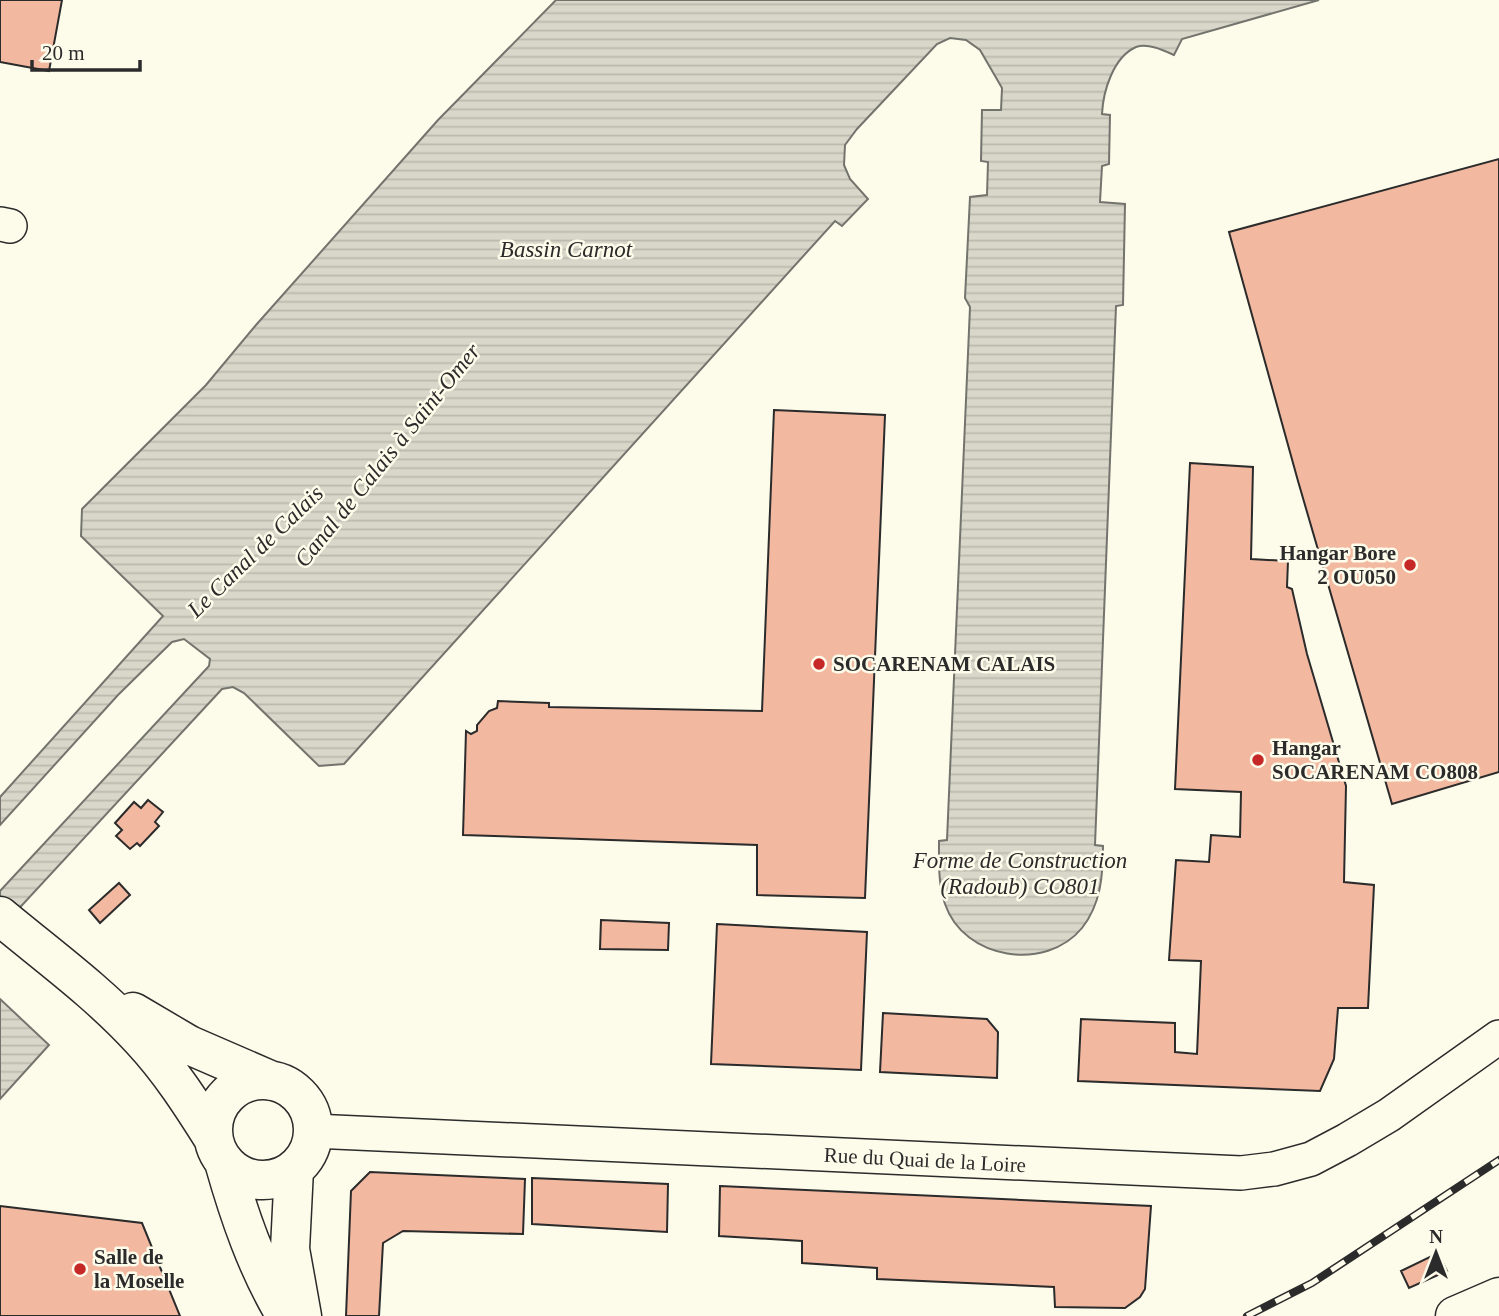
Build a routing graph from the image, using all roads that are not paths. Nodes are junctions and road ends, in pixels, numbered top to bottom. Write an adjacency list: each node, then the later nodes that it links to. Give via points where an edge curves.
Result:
1 (12, 925): 2 (street)
2 (76, 977): 4 (street, via 189,1045); 6 (street, via 159,1059)
3 (1499, 1037): 5 (street, Rue du Quai de la Loire, via 1347,1140 1311,1158 1241,1173)
4 (272, 1081): 5 (street, via 302,1099); 6 (street, via 246,1083 225,1098 216,1112)
5 (313, 1131): 7 (street, via 305,1156)
6 (218, 1150): 7 (street, via 237,1173 262,1180); 9 (street, via 251,1244)
7 (294, 1169): 10 (street, via 290,1249)
8 (1499, 1297): 11 (street)
9 (286, 1316)
10 (302, 1316)
11 (1455, 1316)

